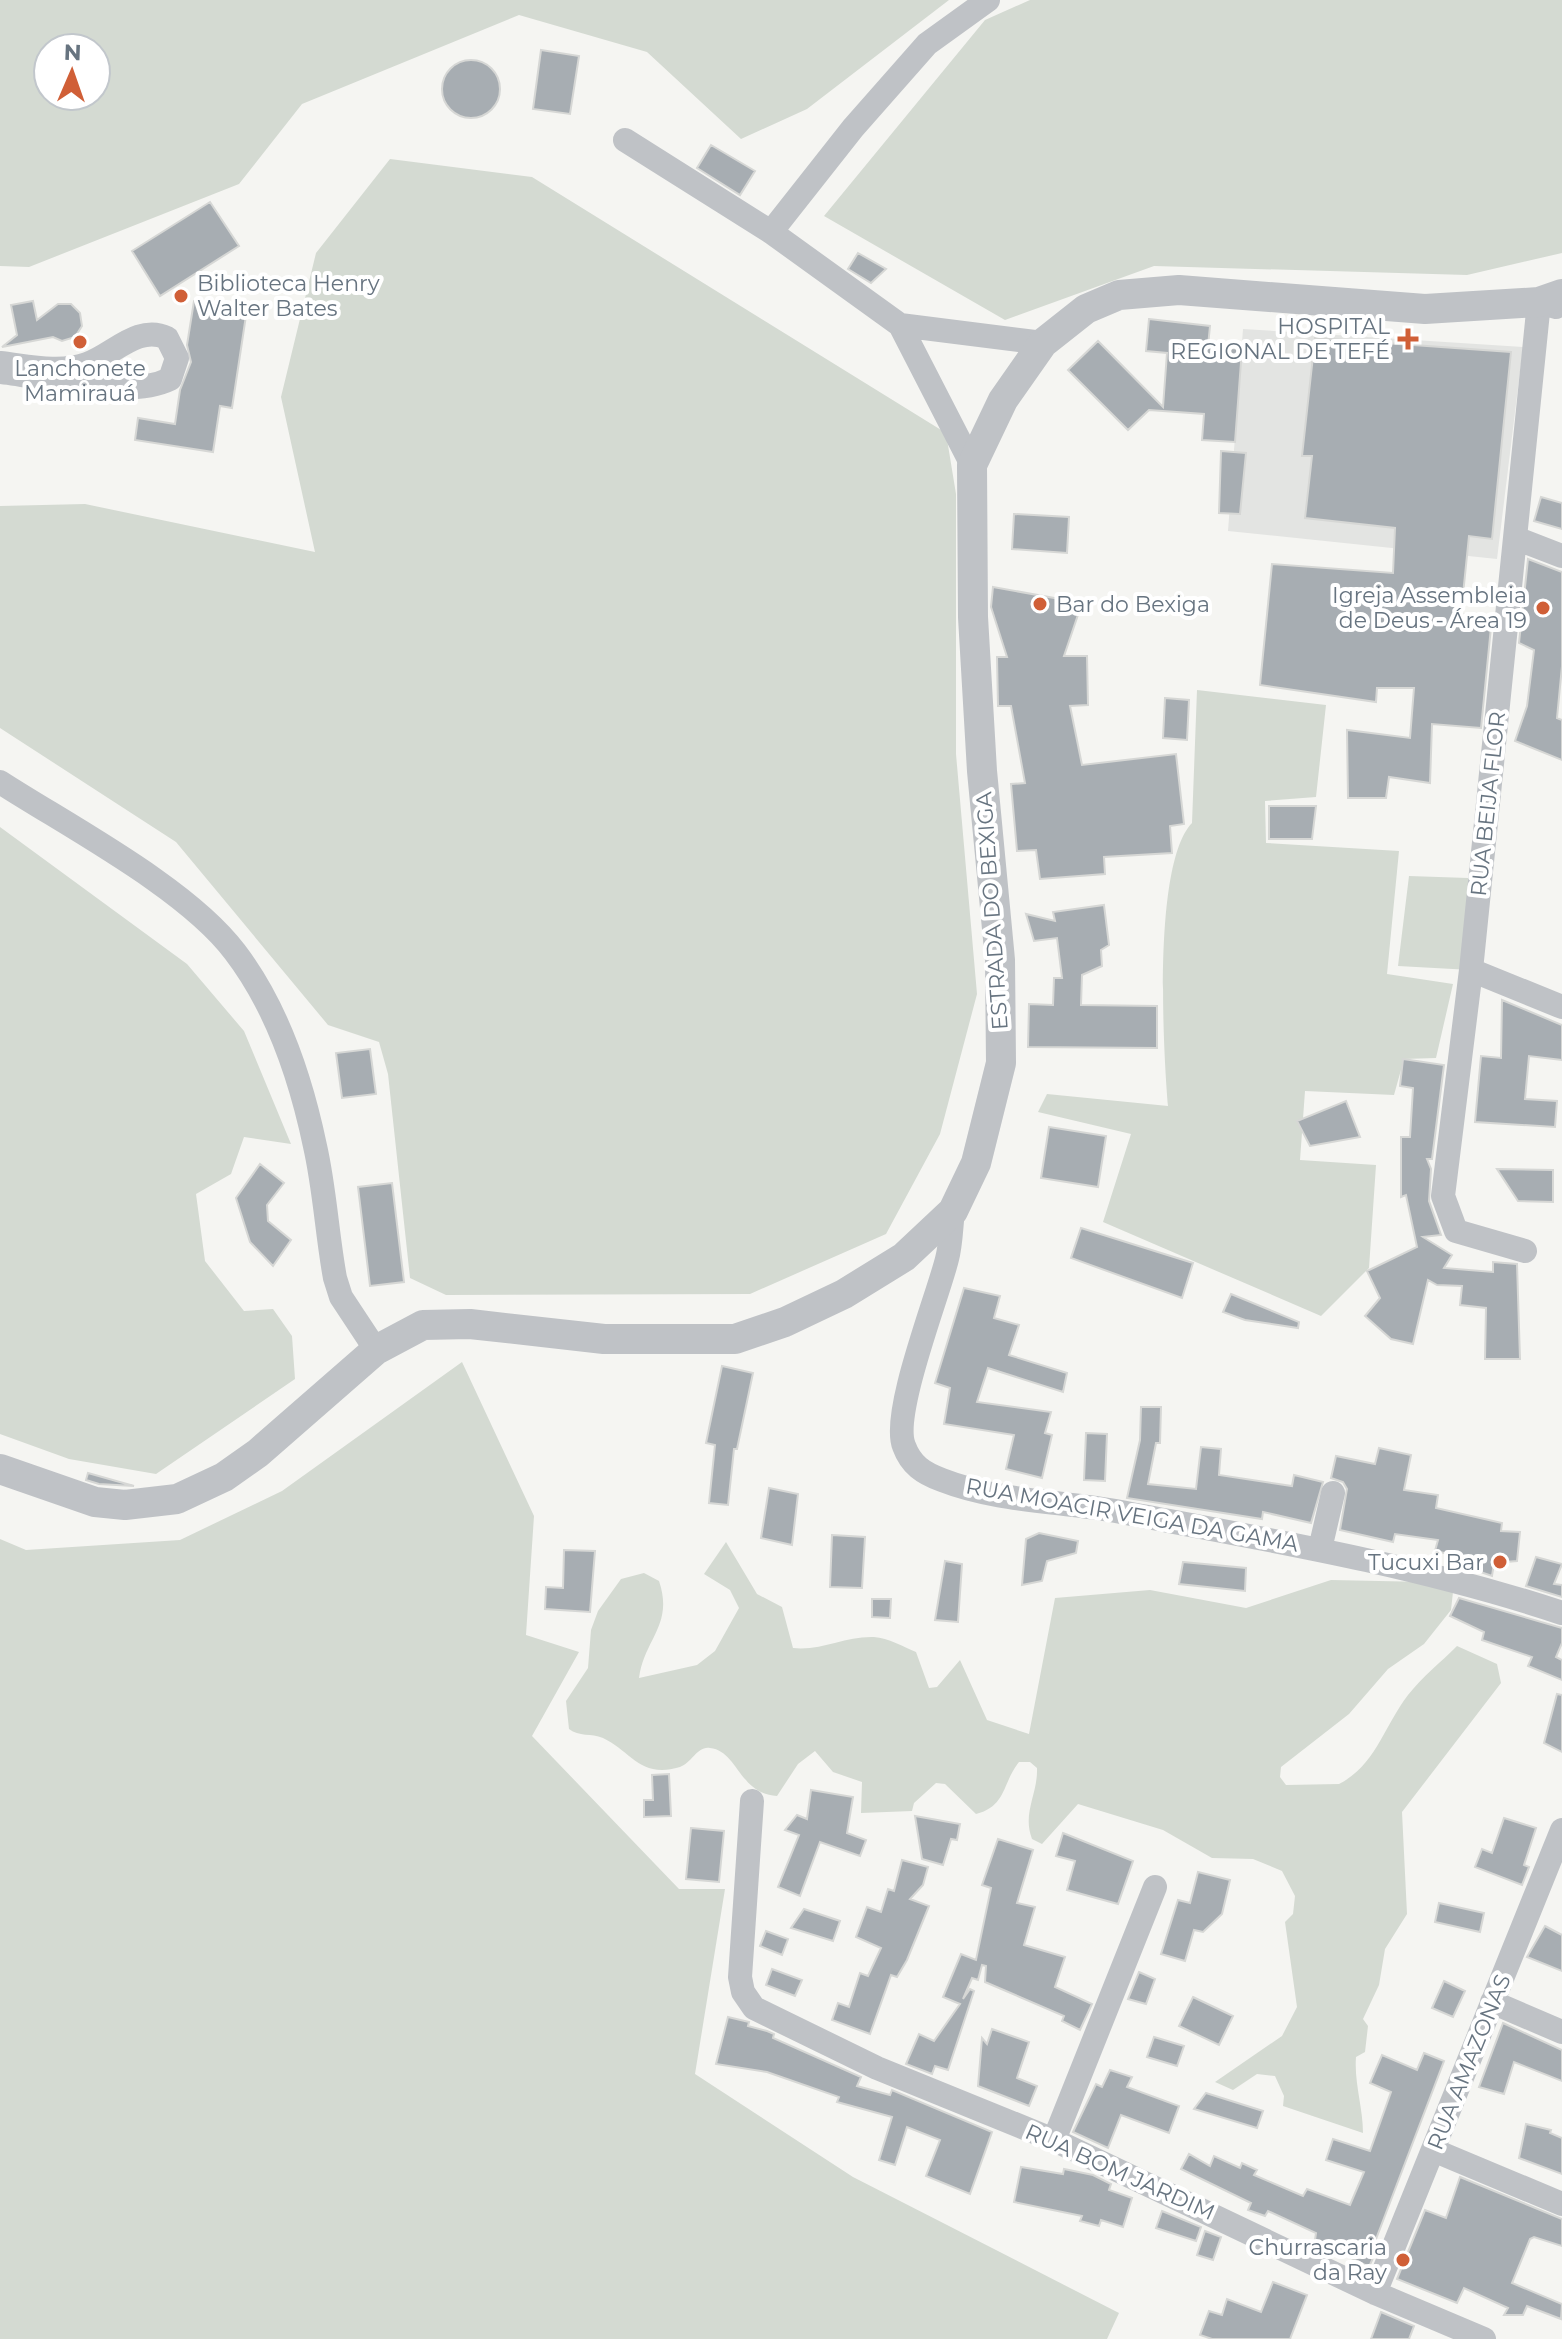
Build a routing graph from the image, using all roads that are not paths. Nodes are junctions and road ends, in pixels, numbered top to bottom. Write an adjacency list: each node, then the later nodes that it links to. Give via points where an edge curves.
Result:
1 (988, 0): 3 (street, via 927,44)
2 (625, 140): 3 (street)
3 (771, 232): 5 (street)
4 (1554, 302): 6 (street, ESTRADA DO BEXIGA, via 1425,309 1179,290 1119,295 1086,309); 10 (street, RUA BEIJA FLOR)
5 (900, 325): 6 (street); 9 (street)
6 (1043, 343): 9 (street, ESTRADA DO BEXIGA, via 1003,400)
7 (0, 363): 8 (street, via 71,368 150,334 167,338 177,358 170,379 153,385 107,387)
8 (0, 372)
9 (972, 465): 15 (street, ESTRADA DO BEXIGA, via 973,617 1000,960 1001,1063 976,1163)
10 (1515, 538): 11 (street); 13 (street, RUA BEIJA FLOR)
11 (1562, 556)
12 (0, 782): 17 (street, via 151,880 234,950 287,1050 315,1146 335,1278)
13 (1471, 970): 14 (street); 16 (street, RUA BEIJA FLOR, via 1443,1196 1456,1231)
14 (1562, 1007)
15 (953, 1211): 17 (street, ESTRADA DO BEXIGA, via 904,1257 844,1294 735,1339 604,1339 470,1324 423,1325); 20 (street, RUA MOACIR VEIGA DA GAMA, via 948,1256 907,1390 902,1442 915,1467 943,1481 996,1494 1091,1506)
16 (1525, 1251)
17 (376, 1350): 18 (street, ESTRADA DO BEXIGA, via 258,1453 224,1477 177,1499 125,1505 95,1502)
18 (0, 1469)
19 (1333, 1493): 20 (street)
20 (1320, 1549): 21 (street, RUA MOACIR VEIGA DA GAMA, via 1477,1585)
21 (1562, 1613)
22 (752, 1801): 27 (street, RUA BOM JARDIM, via 740,1977 754,2008 877,2068)
23 (1562, 1830): 25 (street, RUA AMAZONAS)
24 (1155, 1887): 27 (street)
25 (1492, 2002): 26 (street); 28 (street, RUA AMAZONAS)
26 (1562, 2032)
27 (1054, 2140): 30 (street, RUA BOM JARDIM)
28 (1433, 2150): 29 (street); 30 (street, RUA AMAZONAS)
29 (1562, 2204)
30 (1375, 2293): 31 (street, RUA BOM JARDIM)
31 (1484, 2339)

